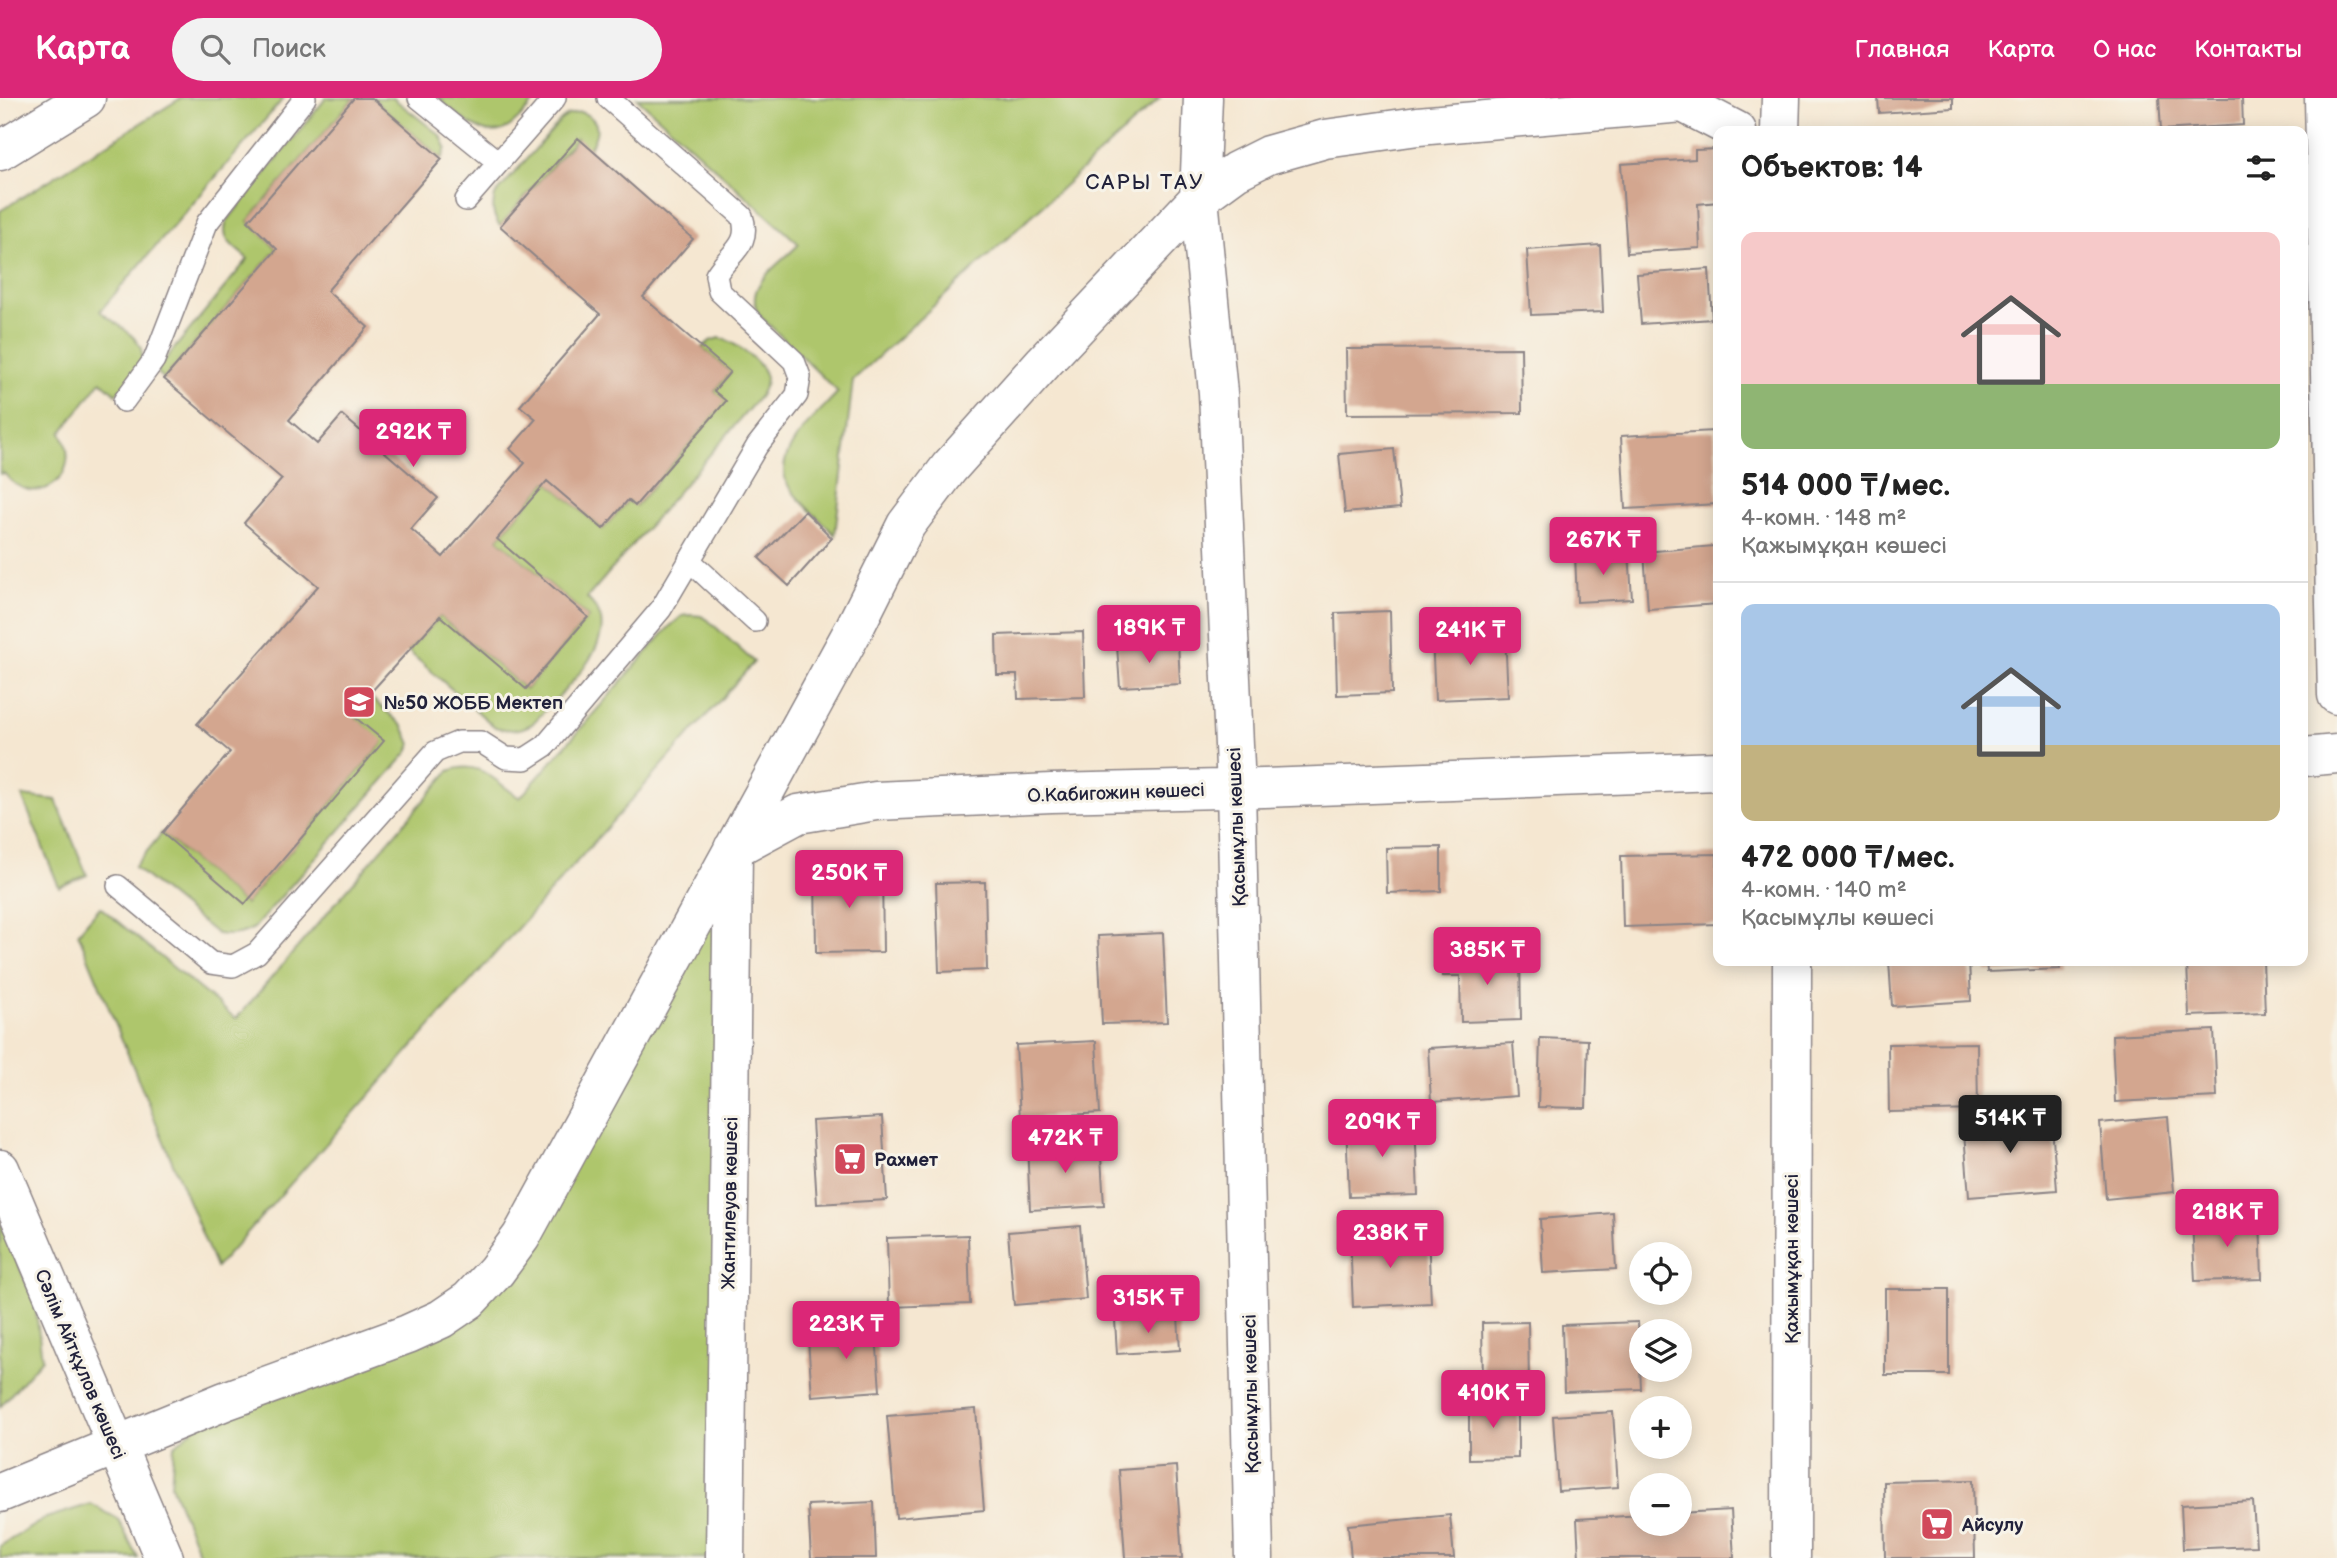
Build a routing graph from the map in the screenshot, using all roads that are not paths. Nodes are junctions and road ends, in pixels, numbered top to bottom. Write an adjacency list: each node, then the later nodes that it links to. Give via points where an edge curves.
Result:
1 (86, 98): 12 (street)
2 (305, 98): 16 (lane, via 207,223 155,360)
3 (419, 98): 13 (lane)
4 (555, 98): 13 (lane)
5 (608, 98): 17 (lane, via 742,216 744,241 716,275 719,291 793,361 800,377 797,395 757,446)
6 (1203, 98): 14 (street, Қасымұлы көшесі)
7 (1781, 98): 11 (street)
8 (2324, 98): 19 (street)
9 (1688, 101): 10 (street); 14 (street, via 1418,125 1325,139 1268,155)
10 (1729, 126)
11 (1780, 126)
12 (0, 151)
13 (498, 163): 15 (lane)
14 (1199, 198): 23 (street, Қасымұлы көшесі, via 1218,393); 24 (street, via 949,468 906,525)
15 (466, 200)
16 (124, 401)
17 (689, 561): 18 (lane); 25 (lane, via 661,609 545,746 525,759 506,758 481,742 459,742 435,752 257,953 233,966 212,963)
18 (755, 621)
19 (2337, 695)
20 (2337, 754): 21 (street)
21 (2308, 757)
22 (1713, 771): 23 (street, О.Кабигожин көшесі)
23 (1236, 789): 24 (street, О.Кабигожин көшесі, via 876,802 798,814); 32 (street, Қасымұлы көшесі)
24 (733, 849): 28 (street, via 521,1237 469,1300 408,1334); 31 (street, Жантилеуов көшесі)
25 (118, 886)
26 (1791, 966): 33 (street, Қажымұқан көшесі)
27 (0, 1169): 28 (street, Сәлім Айтқұлов көшесі)
28 (115, 1445): 29 (street); 30 (street, Сәлім Айтқұлов көшесі)
29 (0, 1493)
30 (164, 1558)
31 (725, 1558)
32 (1254, 1558)
33 (1791, 1558)

